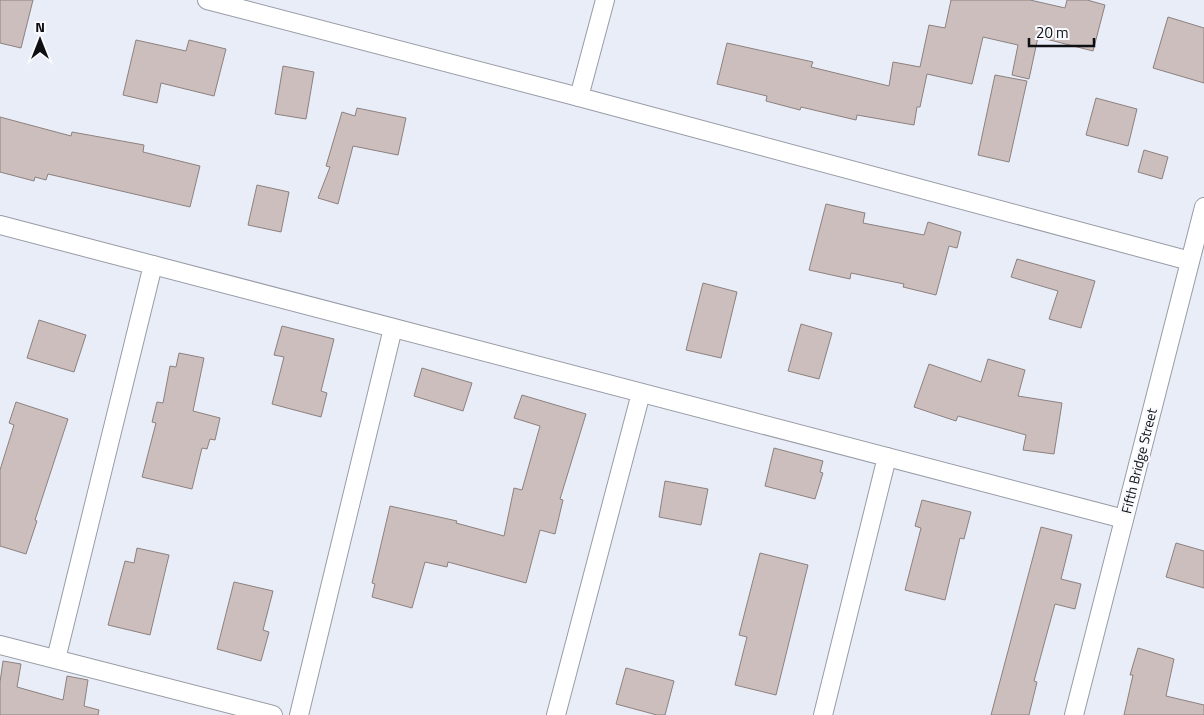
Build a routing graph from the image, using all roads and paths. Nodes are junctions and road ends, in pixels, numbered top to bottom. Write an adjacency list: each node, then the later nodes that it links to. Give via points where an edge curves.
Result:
1 (207, 0): 3 (street)
2 (605, 0): 3 (street)
3 (579, 96): 6 (street)
4 (1204, 208): 6 (street, Fifth Bridge Street)
5 (0, 225): 7 (street)
6 (1190, 261): 11 (street, Fifth Bridge Street)
7 (153, 265): 8 (street); 13 (street)
8 (393, 328): 9 (street); 15 (street)
9 (641, 393): 10 (street); 16 (street)
10 (887, 457): 11 (street); 17 (street)
11 (1124, 519): 18 (street, Fifth Bridge Street)
12 (0, 645): 13 (street)
13 (56, 660): 14 (street)
14 (272, 715)
15 (299, 715)
16 (556, 715)
17 (822, 715)
18 (1074, 715)

